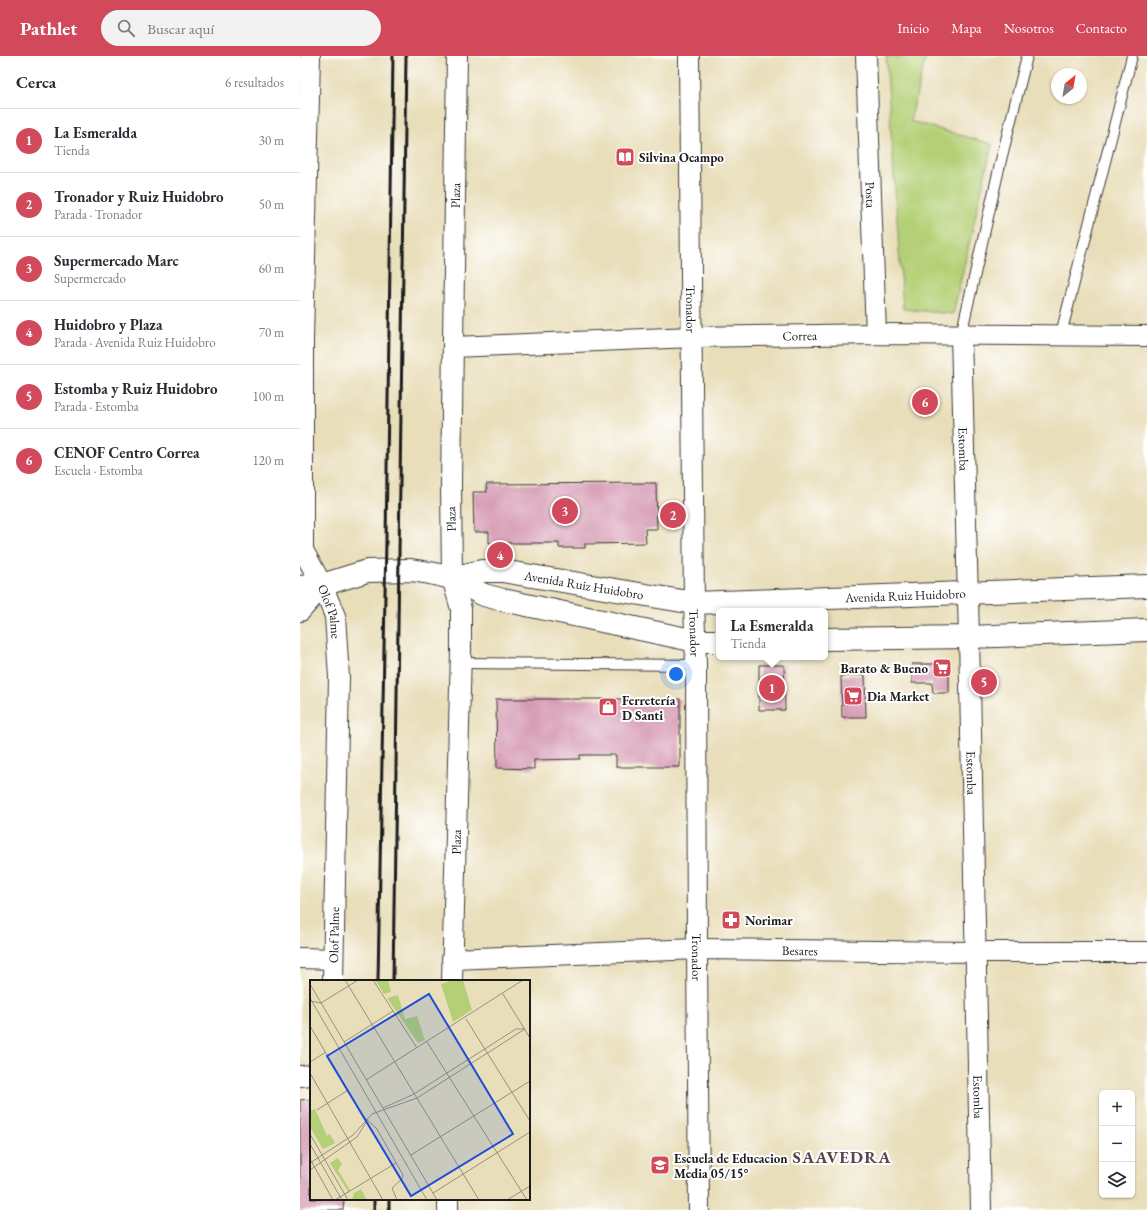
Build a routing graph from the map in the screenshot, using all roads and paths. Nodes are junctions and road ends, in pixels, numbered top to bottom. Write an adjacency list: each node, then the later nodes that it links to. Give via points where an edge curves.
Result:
1 (310, 56): 12 (street, Olof Palme)
2 (457, 56): 13 (street, Plaza)
3 (689, 56): 11 (street, Tronador)
4 (866, 56): 7 (street, Posta)
5 (1027, 56): 9 (lane)
6 (1132, 56): 8 (lane)
7 (876, 334): 9 (street, Correa); 11 (street, Correa)
8 (1061, 334): 9 (street, Correa); 10 (street, Correa)
9 (961, 335): 18 (street, Estomba)
10 (1147, 336)
11 (692, 337): 13 (street, Correa); 19 (street, Tronador)
12 (302, 339): 15 (street, Olof Palme, via 303,550)
13 (453, 347): 14 (street, Plaza)
14 (452, 578): 15 (main road, Avenida Ruiz Huidobro, via 411,570 367,570); 19 (main road, Avenida Ruiz Huidobro, via 482,571 502,571); 24 (main road, Avenida Ruiz Huidobro, via 484,595 503,600); 26 (street, Plaza, via 461,609)
15 (322, 585): 17 (main road, Avenida Ruiz Huidobro); 20 (main road); 32 (street, Olof Palme, via 335,616 340,677)
16 (1147, 586): 18 (main road, Avenida Ruiz Huidobro)
17 (300, 587)
18 (968, 592): 19 (main road, Avenida Ruiz Huidobro); 22 (street, Estomba)
19 (694, 603): 24 (street, Tronador)
20 (300, 610)
21 (1147, 630): 22 (main road)
22 (969, 637): 23 (main road); 29 (street, Estomba)
23 (828, 639)
24 (696, 641): 25 (main road, Avenida Ruiz Huidobro); 27 (street, Tronador)
25 (716, 641)
26 (461, 663): 27 (lane); 33 (street, Plaza)
27 (696, 665): 28 (street, Tronador)
28 (696, 949): 29 (street, Besares); 33 (street, Besares); 38 (street, Tronador)
29 (976, 952): 30 (street, Besares); 39 (street, Estomba)
30 (1147, 952)
31 (300, 958): 32 (street)
32 (333, 959): 34 (street, Olof Palme)
33 (452, 959): 35 (street, Plaza)
34 (332, 980)
35 (452, 980)
36 (310, 1075): 37 (street)
37 (300, 1076)
38 (699, 1210)
39 (980, 1210)

